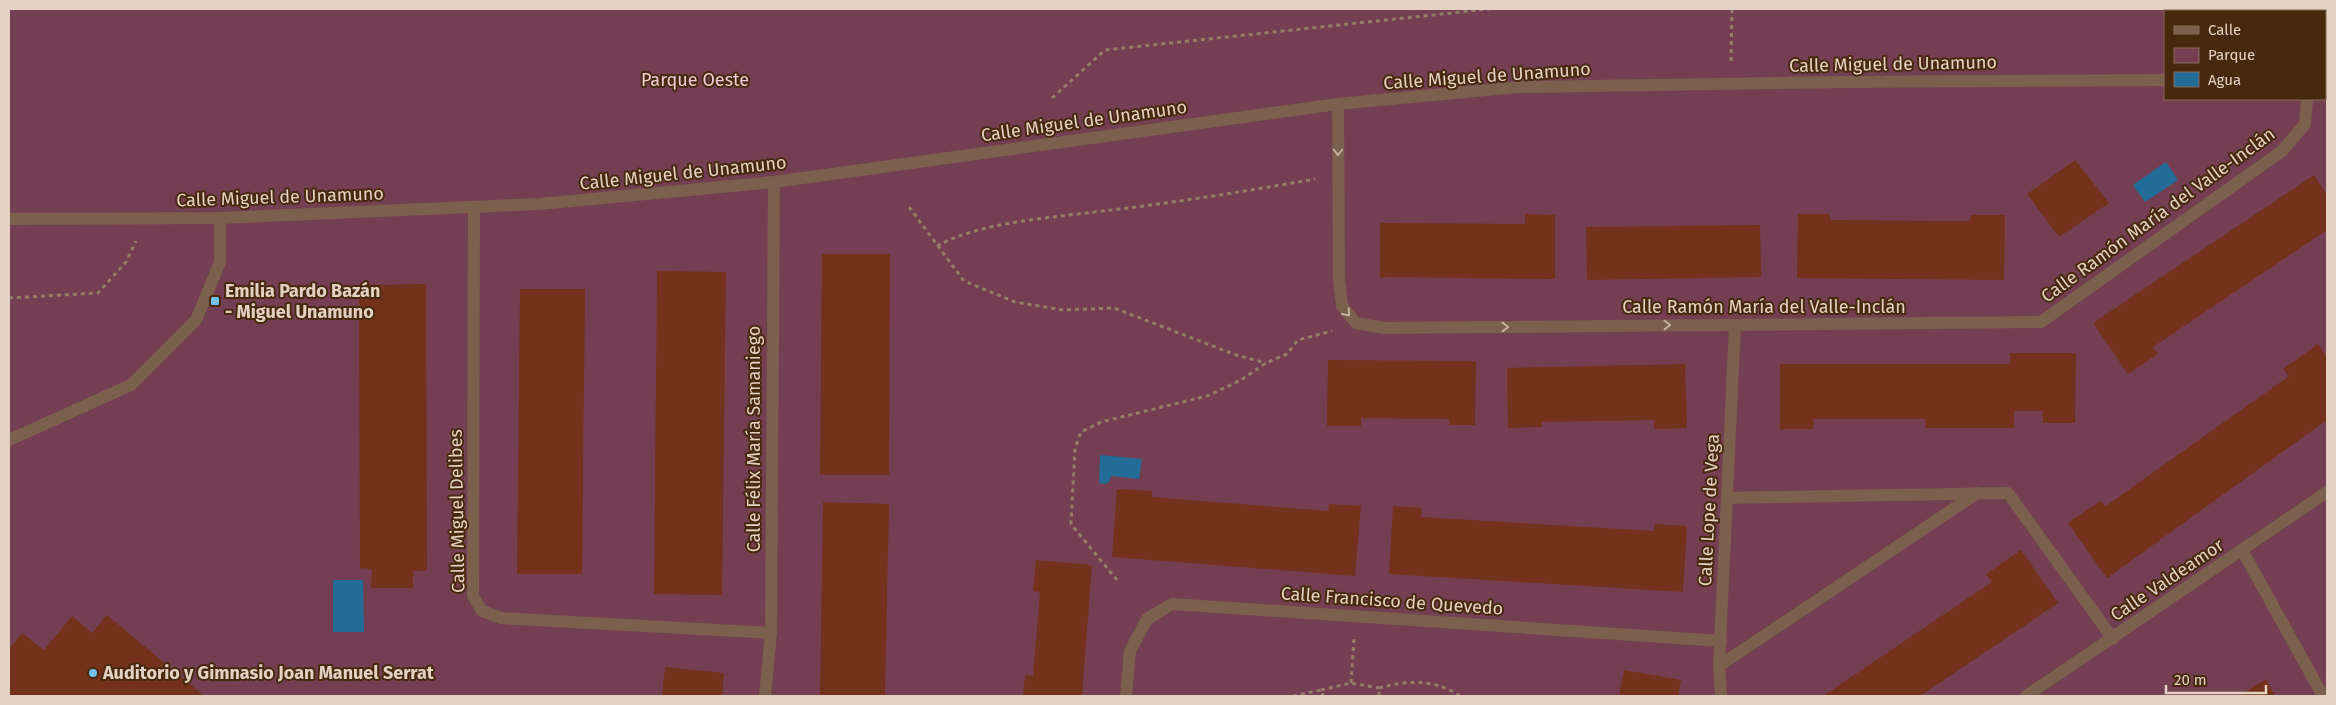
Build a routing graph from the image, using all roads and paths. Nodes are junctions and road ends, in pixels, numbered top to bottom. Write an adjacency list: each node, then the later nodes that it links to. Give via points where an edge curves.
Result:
1 (1489, 9): 5 (path, via 1105,50)
2 (1732, 9): 4 (path)
3 (2164, 80): 4 (street, Calle Miguel de Unamuno)
4 (1731, 84): 7 (street, Calle Miguel de Unamuno, via 1518,87)
5 (1052, 98)
6 (2307, 100): 18 (street, Calle Ramón María del Valle-Inclán, via 2305,124 2282,151 2041,322)
7 (1338, 104): 8 (street, one-way to 8); 9 (street, Calle Miguel de Unamuno)
8 (1338, 175): 15 (path, via 1028,221 955,236); 17 (street, one-way to 17, via 1342,306)
9 (774, 182): 10 (street, Calle Miguel de Unamuno); 27 (street, Calle Félix María Samaniego)
10 (474, 208): 12 (street, Calle Miguel de Unamuno); 27 (street, Calle Miguel Delibes, via 473,596 482,611 501,618)
11 (909, 208): 15 (path)
12 (220, 218): 14 (street, Calle Miguel de Unamuno); 20 (street, via 220,262 196,320 131,385)
13 (9, 219): 14 (street, Calle Miguel de Unamuno)
14 (148, 219): 16 (path, via 126,262 98,294)
15 (937, 246): 19 (path, via 964,281 1015,302 1063,310 1114,308 1236,355)
16 (9, 298)
17 (1356, 323): 18 (street, Calle Ramón María del Valle-Inclán, one-way to 18, via 1384,328); 19 (path, via 1298,340 1287,354)
18 (1735, 325): 23 (street, Calle Lope de Vega)
19 (1266, 363): 25 (path, via 1241,380 1207,396 1101,422 1081,432 1075,448 1071,524)
20 (9, 440)
21 (2327, 492): 24 (street, Calle Valdeamor)
22 (1977, 493): 23 (street); 28 (street, via 2008,493); 30 (street)
23 (1727, 498): 29 (street, Calle Lope de Vega)
24 (2242, 550): 28 (street, Calle Valdeamor); 42 (street)
25 (1117, 580)
26 (1355, 616): 29 (street, Calle Francisco de Quevedo); 31 (path); 35 (street, Calle Francisco de Quevedo, via 1172,604 1147,619 1130,651)
27 (770, 633): 34 (street, Calle Félix María Samaniego)
28 (2112, 639): 41 (street, Calle Valdeamor)
29 (1720, 641): 30 (street, Calle Lope de Vega)
30 (1719, 666): 40 (street, Calle Lope de Vega)
31 (1351, 683): 32 (path); 33 (path)
32 (1378, 688): 38 (path); 39 (path, via 1422,681 1452,690)
33 (1321, 690): 36 (path); 37 (path)
34 (764, 696)
35 (1126, 696)
36 (1293, 696)
37 (1323, 696)
38 (1379, 696)
39 (1460, 696)
40 (1721, 696)
41 (2026, 696)
42 (2324, 696)

